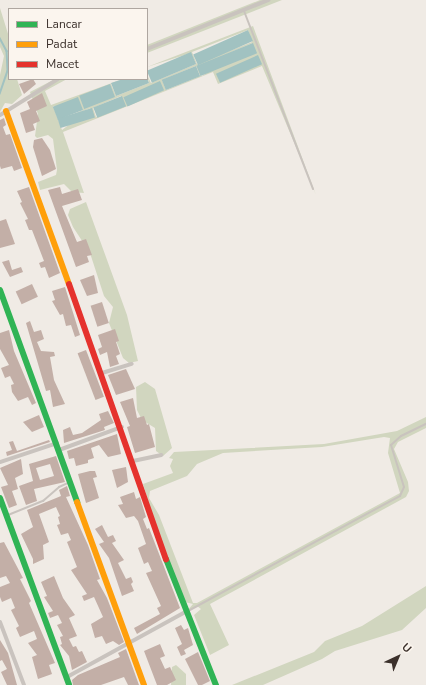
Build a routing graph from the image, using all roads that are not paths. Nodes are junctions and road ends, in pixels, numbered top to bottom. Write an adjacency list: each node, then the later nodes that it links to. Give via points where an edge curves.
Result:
1 (268, 0): 2 (street)
2 (244, 10): 3 (street); 6 (lane)
3 (148, 49)
4 (56, 80): 5 (street)
5 (3, 113): 9 (street)
6 (313, 189)
7 (0, 290): 12 (street)
8 (132, 364): 9 (street)
9 (102, 373): 11 (street)
10 (426, 424): 20 (lane, via 401,436 392,445 404,487 400,496)
11 (122, 427): 13 (street); 15 (street)
12 (57, 443): 13 (street); 16 (street)
13 (59, 450): 17 (street)
14 (160, 455): 15 (street)
15 (133, 461): 20 (street, via 159,542)
16 (0, 462)
17 (69, 483): 19 (lane, via 59,487 43,502); 22 (street)
18 (0, 498): 19 (street)
19 (7, 516): 23 (street)
20 (187, 611): 22 (street); 27 (street)
21 (0, 622): 24 (street)
22 (128, 643): 23 (street); 26 (street)
23 (67, 677): 25 (street)
24 (24, 685)
25 (69, 685)
26 (144, 685)
27 (216, 685)

